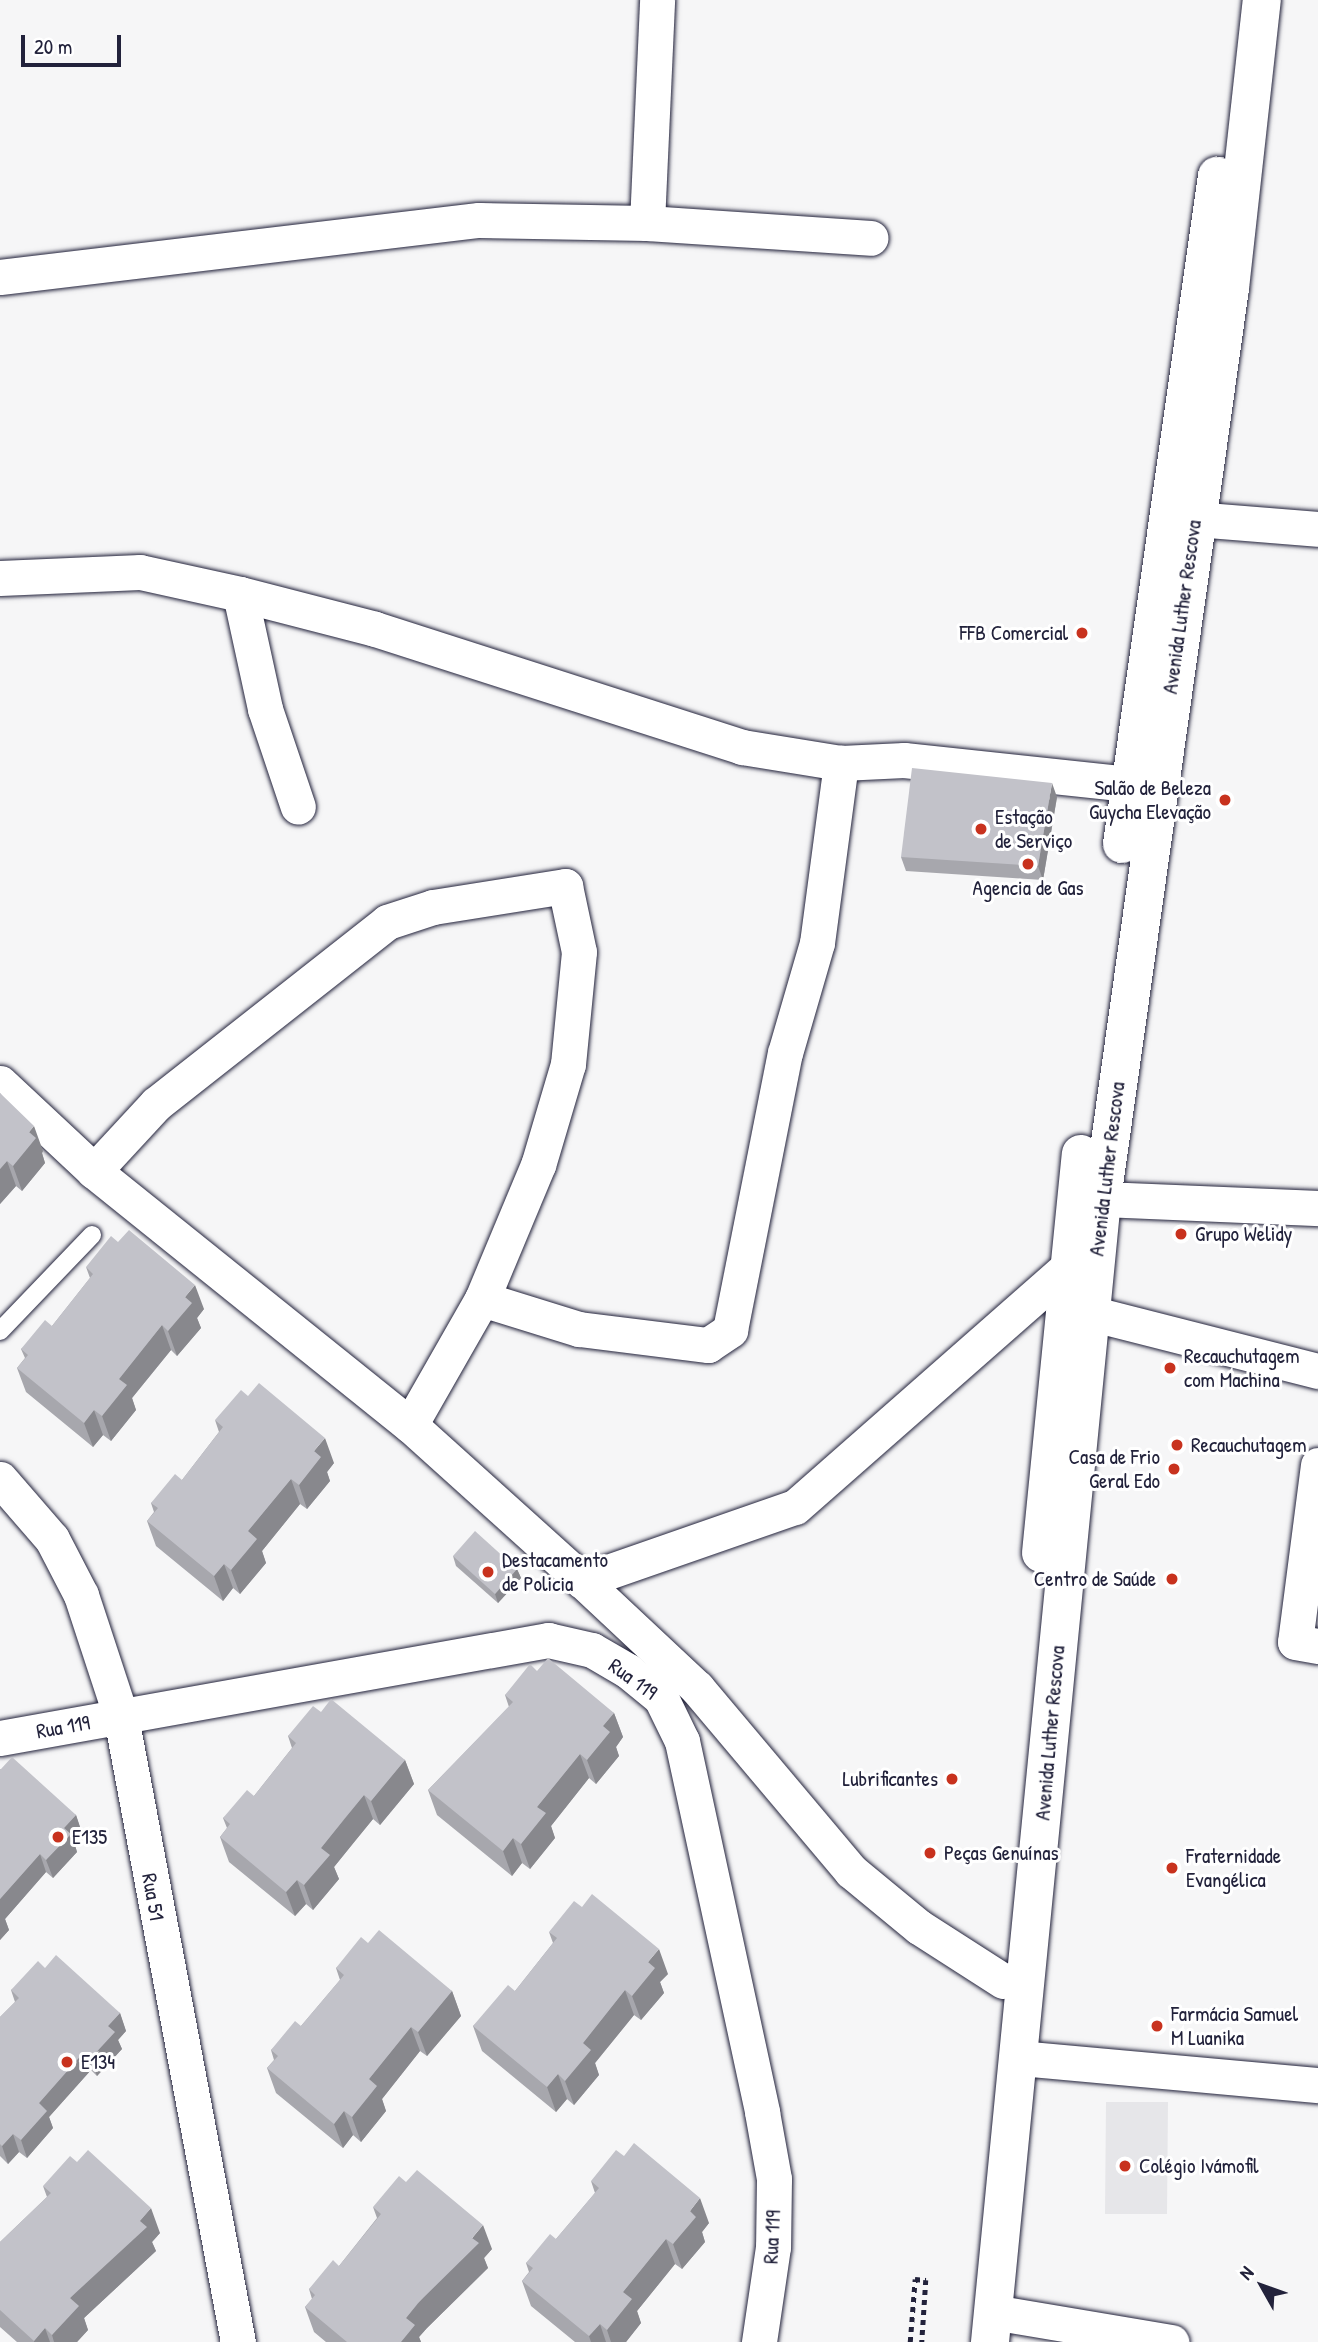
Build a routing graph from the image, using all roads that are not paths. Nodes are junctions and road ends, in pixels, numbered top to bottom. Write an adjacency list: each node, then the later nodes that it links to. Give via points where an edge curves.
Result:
1 (657, 0): 4 (street)
2 (1237, 0): 12 (main road, Avenida Luther Rescova)
3 (1262, 0): 7 (main road, Avenida Luther Rescova, via 1230,288)
4 (647, 223): 5 (street); 6 (street, via 479,220)
5 (870, 238)
6 (0, 277)
7 (1195, 519): 8 (street); 16 (main road, Avenida Luther Rescova)
8 (1318, 530)
9 (0, 578): 10 (street, via 140,572)
10 (240, 594): 11 (street, via 375,629 742,747); 13 (street, via 265,709)
11 (841, 764): 12 (street, via 904,760); 20 (street, via 817,943 785,1053 730,1330 708,1345 579,1329)
12 (1129, 784): 19 (main road, Avenida Luther Rescova)
13 (299, 807)
14 (0, 1083): 15 (street)
15 (94, 1171): 20 (street, via 156,1104 387,922 460,902 565,886 579,952 568,1064 538,1165); 24 (street)
16 (1102, 1199): 17 (street); 21 (main road, Avenida Luther Rescova)
17 (1318, 1208)
18 (92, 1235): 22 (lane)
19 (1066, 1269): 27 (street, via 795,1507); 31 (main road, Avenida Luther Rescova)
20 (482, 1298): 24 (street)
21 (1090, 1314): 23 (street); 32 (main road, Avenida Luther Rescova)
22 (0, 1331)
23 (1318, 1371)
24 (410, 1425): 27 (street)
25 (1318, 1465): 28 (street, via 1295,1642)
26 (0, 1479): 29 (street, Rua 51, via 52,1539 81,1595)
27 (582, 1581): 31 (street, via 697,1688 851,1871 919,1927)
28 (1318, 1646)
29 (121, 1717): 30 (street, Rua 119); 35 (street, Rua 51); 36 (street, Rua 119, via 548,1640 592,1650 661,1698 682,1741 716,1885 774,2179 773,2247)
30 (0, 1738)
31 (1003, 1981): 37 (main road, Avenida Luther Rescova)
32 (1019, 2058): 33 (street); 34 (main road, Avenida Luther Rescova)
33 (1318, 2085)
34 (991, 2327): 38 (street)
35 (238, 2342)
36 (759, 2342)
37 (968, 2342)
38 (1172, 2342)

